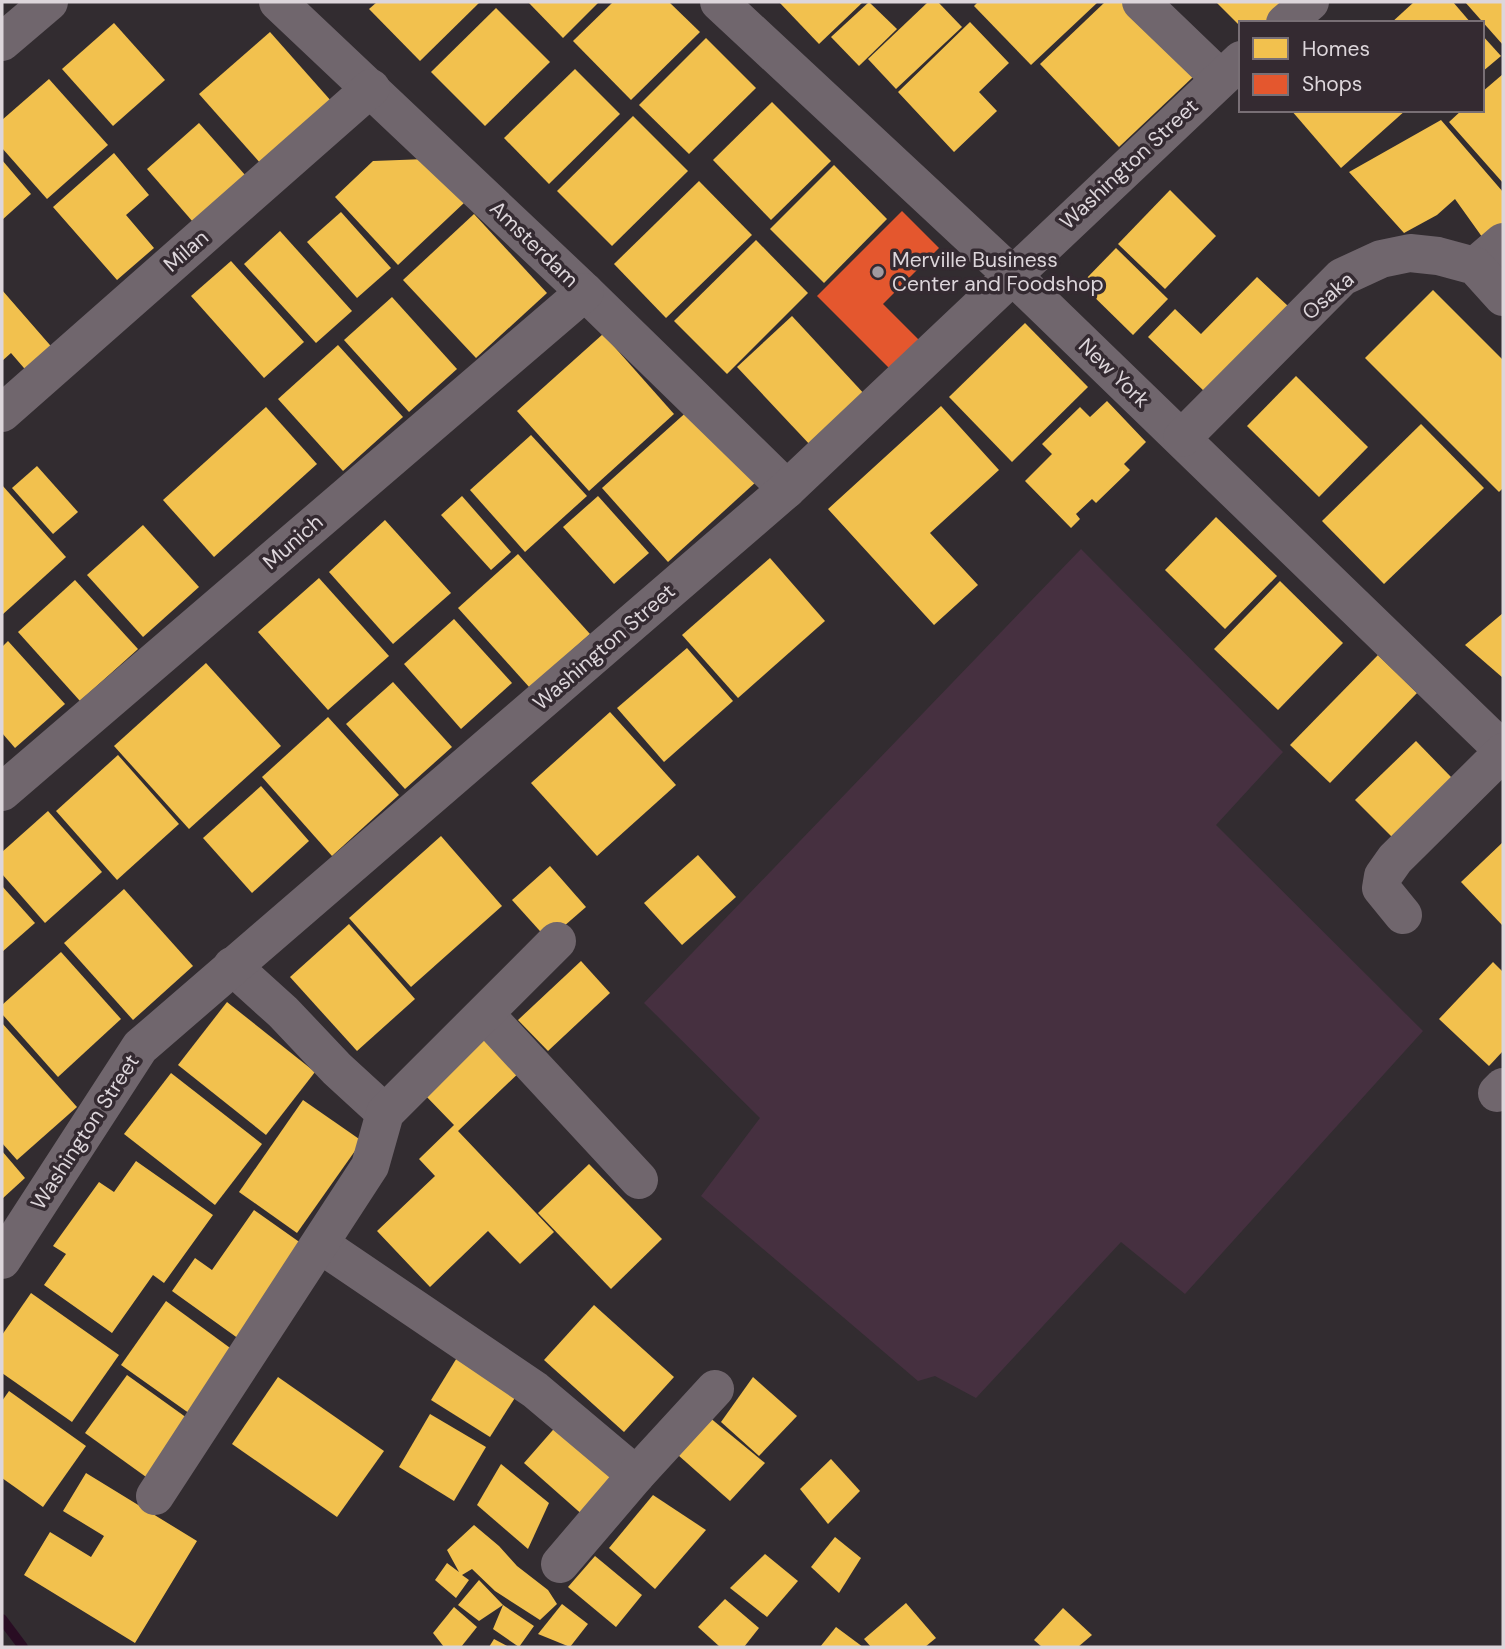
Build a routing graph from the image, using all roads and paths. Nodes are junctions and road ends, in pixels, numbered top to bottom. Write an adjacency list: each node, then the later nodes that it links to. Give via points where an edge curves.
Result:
1 (49, 2): 7 (street)
2 (278, 2): 9 (street, Amsterdam)
3 (719, 2): 11 (street, New York)
4 (1141, 2): 8 (street)
5 (1310, 2): 6 (street)
6 (1287, 21)
7 (2, 42)
8 (1230, 69): 11 (street, Washington Street)
9 (371, 88): 12 (street, Amsterdam); 14 (street, Milan)
10 (1489, 254): 13 (street, Osaka); 15 (street, Osaka, via 1410,253 1381,259 1342,277)
11 (1012, 275): 15 (street, New York); 16 (street, Washington Street)
12 (584, 292): 16 (street, Amsterdam); 18 (street, Munich)
13 (1503, 297)
14 (2, 413)
15 (1182, 439): 17 (street, New York)
16 (787, 489): 21 (street, Washington Street)
17 (1503, 751): 19 (street, via 1383,876 1381,888)
18 (2, 792)
19 (1403, 915)
20 (557, 941): 22 (street)
21 (232, 966): 23 (street); 26 (street, Washington Street, via 136,1051)
22 (485, 1014): 23 (street); 24 (street)
23 (384, 1114): 25 (street, via 370,1166)
24 (639, 1180)
25 (321, 1245): 28 (street, via 535,1390); 29 (street)
26 (2, 1260)
27 (715, 1389): 28 (street)
28 (636, 1475): 30 (street)
29 (155, 1496)
30 (560, 1564)

